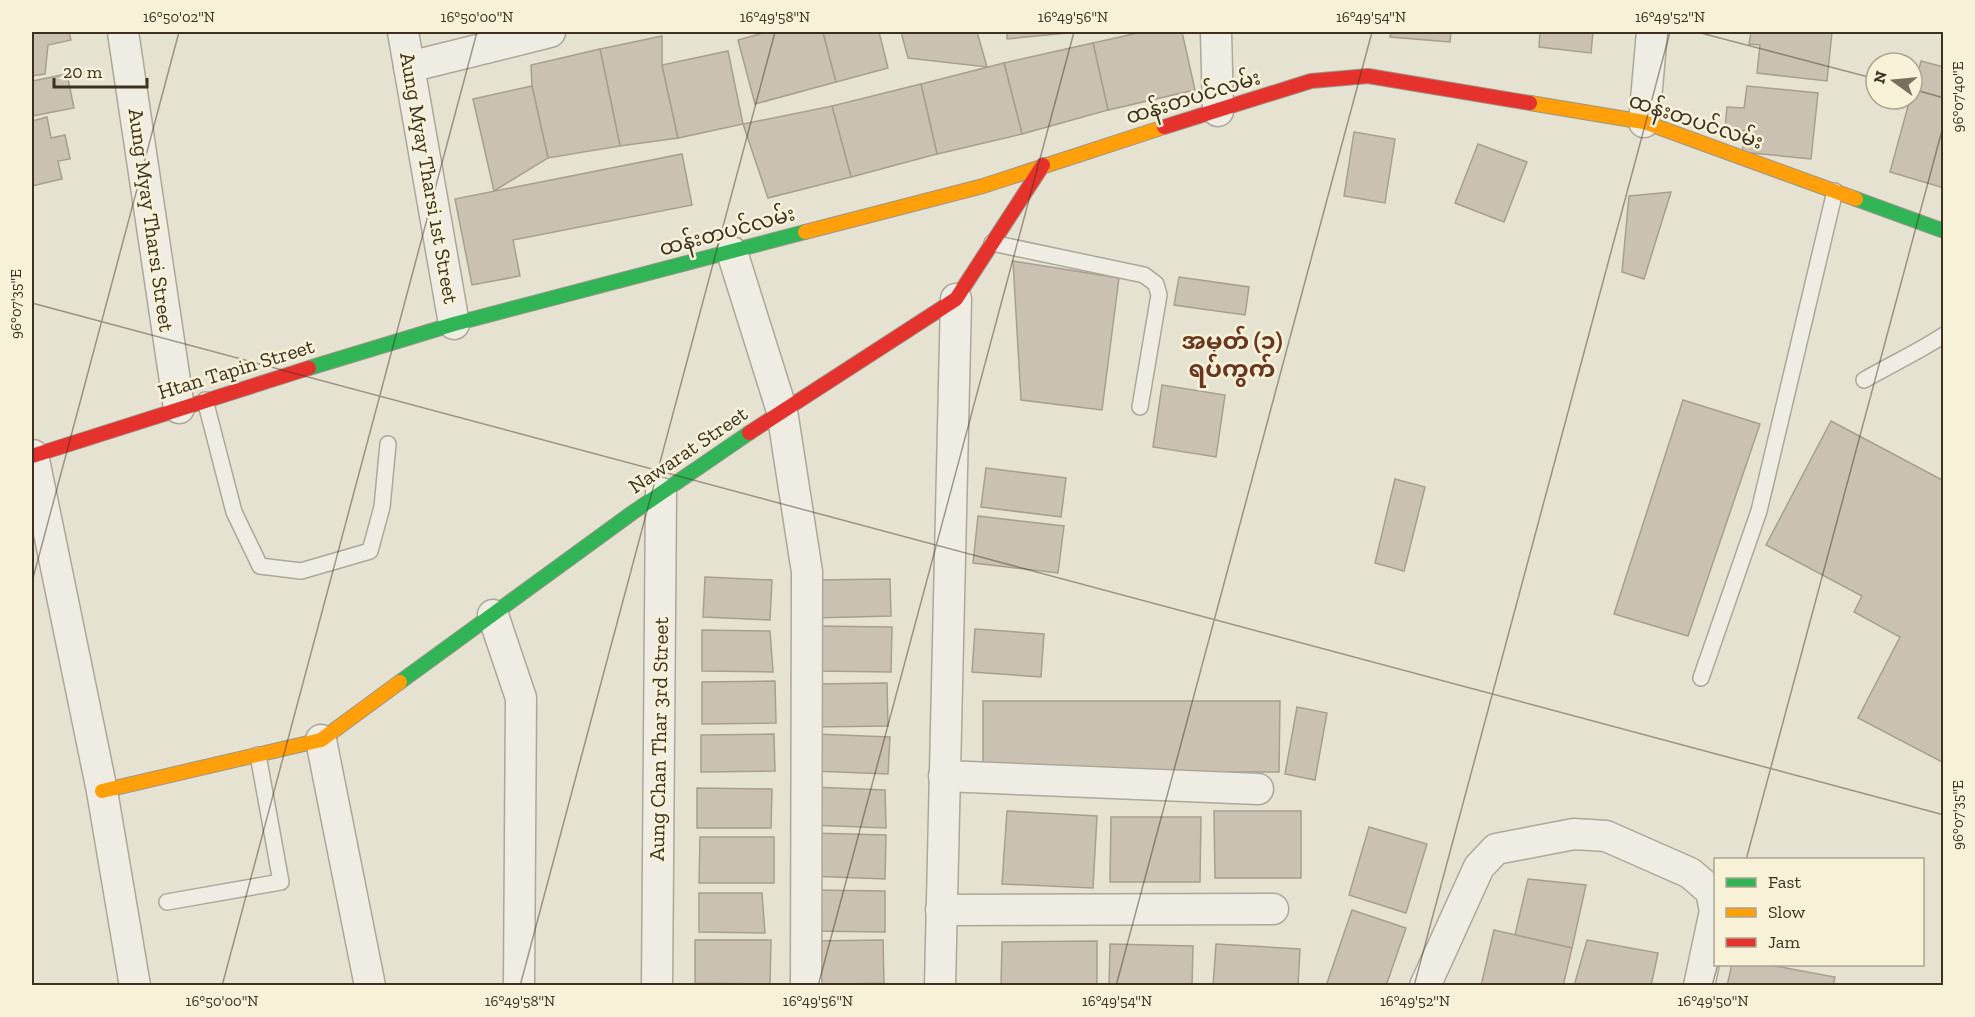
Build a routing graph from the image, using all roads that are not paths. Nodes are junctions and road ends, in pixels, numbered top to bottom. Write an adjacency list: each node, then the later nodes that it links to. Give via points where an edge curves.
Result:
1 (123, 32): 18 (street, Aung Myay Tharsi Street)
2 (403, 32): 6 (street, Aung Myay Tharsi 1st Street)
3 (550, 32): 6 (street)
4 (1216, 32): 7 (street)
5 (1652, 32): 8 (street)
6 (409, 67): 15 (street, Aung Myay Tharsi 1st Street)
7 (1218, 111): 8 (street, ထန်းတပင်လမ်း, via 1311,81 1368,76); 9 (street, ထန်းတပင်လမ်း)
8 (1644, 122): 10 (street, ထန်းတပင်လမ်း)
9 (1043, 165): 12 (street, Nawarat Street); 13 (street, ထန်းတပင်လမ်း, via 983,186)
10 (1835, 191): 11 (street, ထန်းတပင်လမ်း); 25 (lane, via 1759,511)
11 (1944, 231)
12 (992, 243): 14 (street, Nawarat Street); 19 (lane, via 1144,275 1156,284 1159,296)
13 (732, 252): 15 (street, ထန်းတပင်လမ်း); 20 (street)
14 (956, 299): 20 (street, Nawarat Street); 28 (street)
15 (454, 324): 18 (street, Htan Tapin Street)
16 (1944, 335): 17 (lane)
17 (1864, 380)
18 (192, 404): 21 (lane, via 234,512 260,566 301,571 370,551 382,507); 22 (street, Htan Tapin Street)
19 (1140, 407)
20 (782, 411): 23 (street, Nawarat Street); 40 (street, via 807,573)
21 (388, 444)
22 (32, 455): 30 (street)
23 (661, 494): 24 (street, Nawarat Street); 39 (street, Aung Chan Thar 3rd Street)
24 (493, 615): 26 (street, Nawarat Street); 38 (street, via 521,698)
25 (1701, 678)
26 (321, 740): 27 (street); 37 (street)
27 (258, 755): 30 (street); 31 (lane, via 281,882)
28 (944, 776): 29 (street); 34 (street)
29 (1258, 789)
30 (102, 791): 36 (street)
31 (167, 902)
32 (1714, 906): 42 (street, via 1711,891 1690,873 1606,837 1574,834 1496,849 1479,867)
33 (1273, 909): 34 (street)
34 (941, 910): 41 (street)
35 (1714, 916): 43 (street)
36 (135, 986)
37 (370, 986)
38 (519, 986)
39 (657, 986)
40 (806, 986)
41 (940, 986)
42 (1425, 986)
43 (1699, 986)

